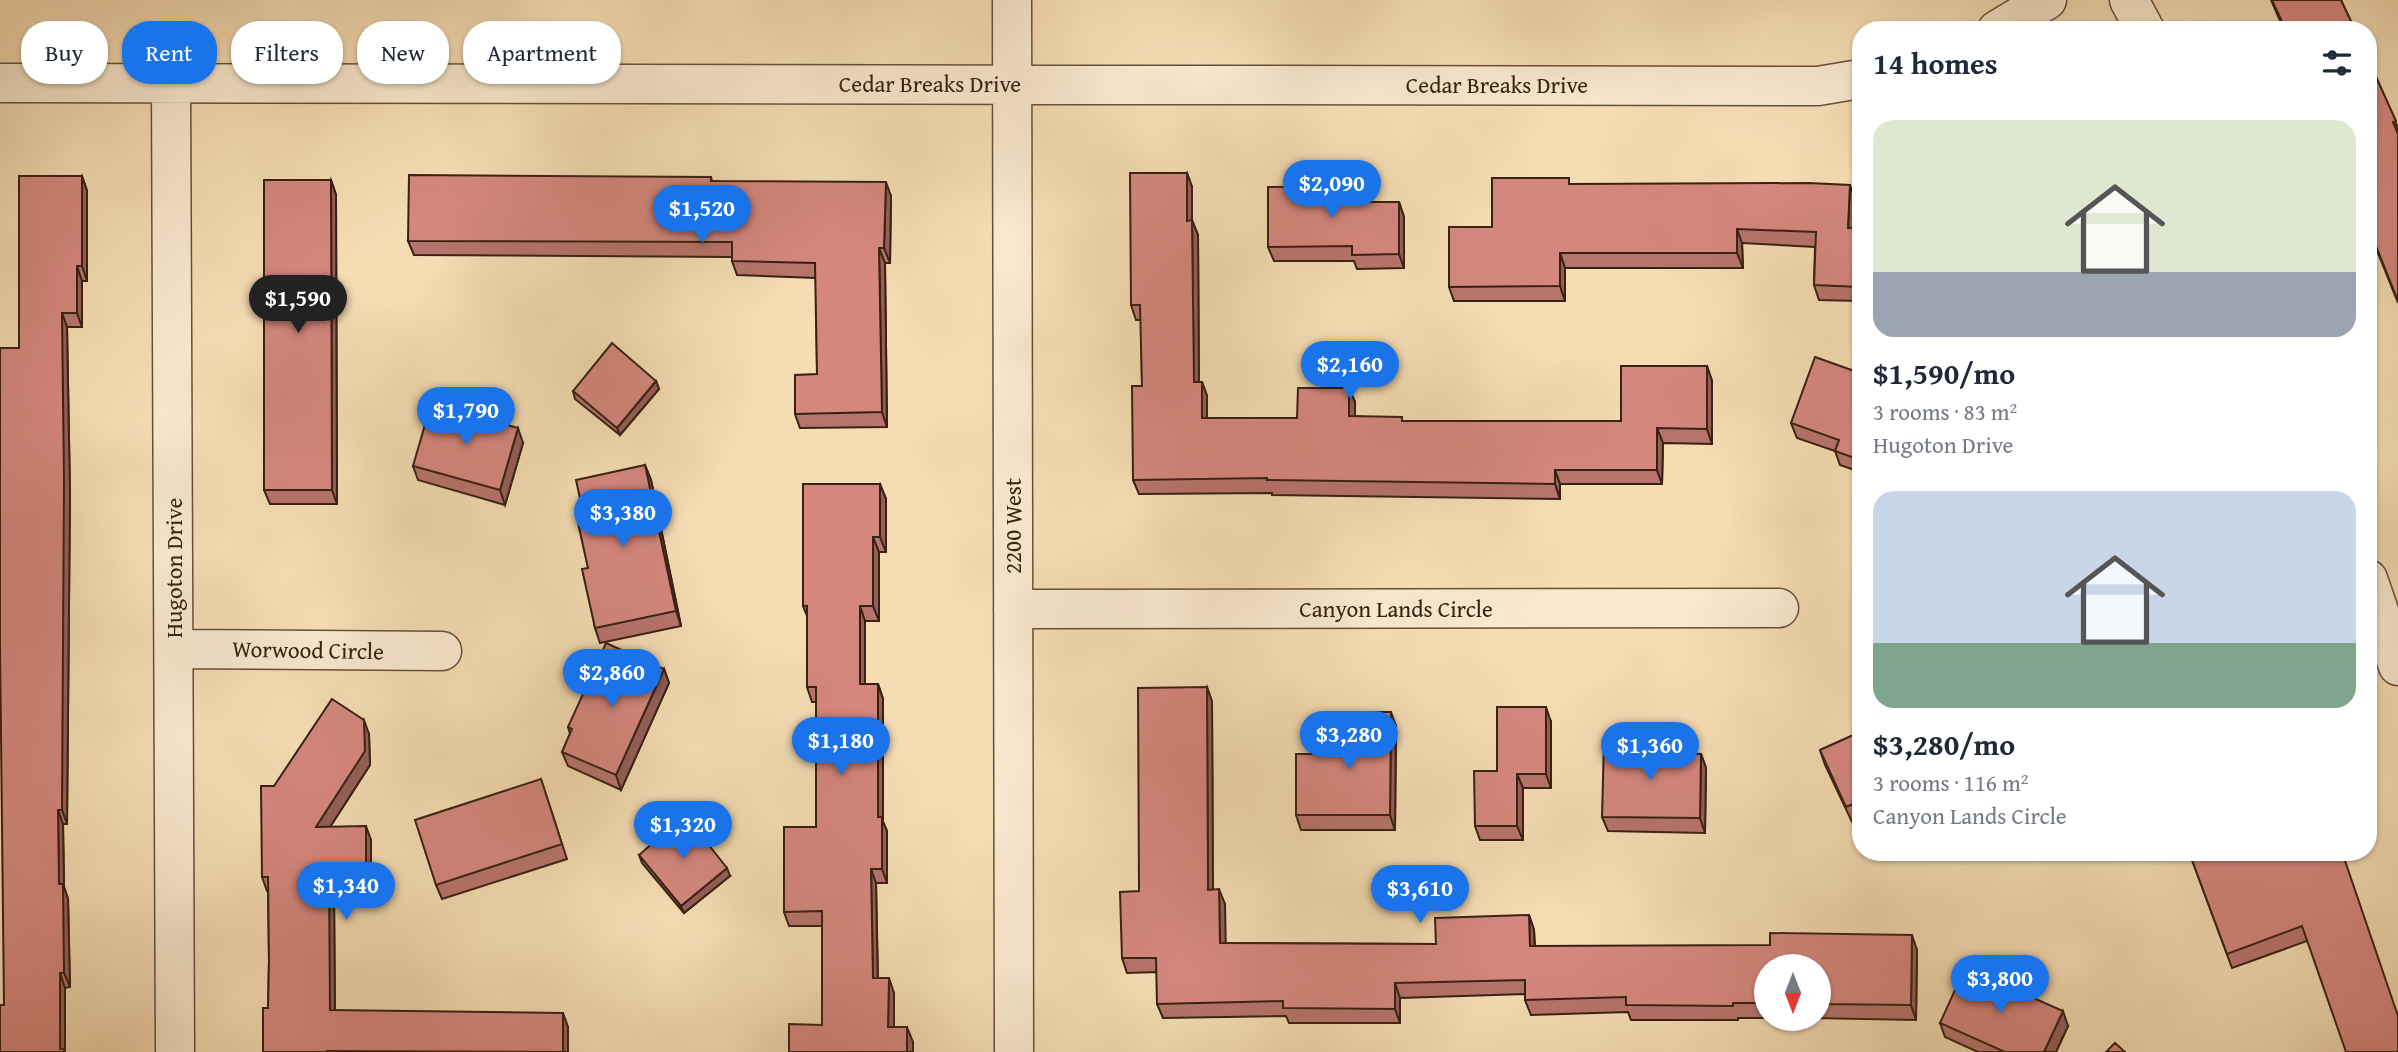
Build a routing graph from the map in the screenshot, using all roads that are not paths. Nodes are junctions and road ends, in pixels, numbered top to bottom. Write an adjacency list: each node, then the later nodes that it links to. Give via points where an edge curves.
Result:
1 (1012, 0): 11 (street, 2200 West)
2 (2047, 0): 4 (street)
3 (2129, 0): 5 (street)
4 (2012, 21)
5 (2140, 21)
6 (1852, 80): 11 (street, Cedar Breaks Drive, via 1818,86)
7 (0, 83): 8 (street, Cedar Breaks Drive)
8 (122, 83)
9 (217, 83): 11 (street, Cedar Breaks Drive)
10 (171, 84): 15 (street, Hugoton Drive)
11 (1012, 85): 14 (street, 2200 West)
12 (2377, 605): 17 (street)
13 (1779, 608): 14 (street, Canyon Lands Circle)
14 (1013, 609): 19 (street, 2200 West)
15 (175, 649): 16 (street, Worwood Circle); 18 (street, Hugoton Drive)
16 (442, 651)
17 (2398, 666)
18 (175, 1052)
19 (1014, 1052)

